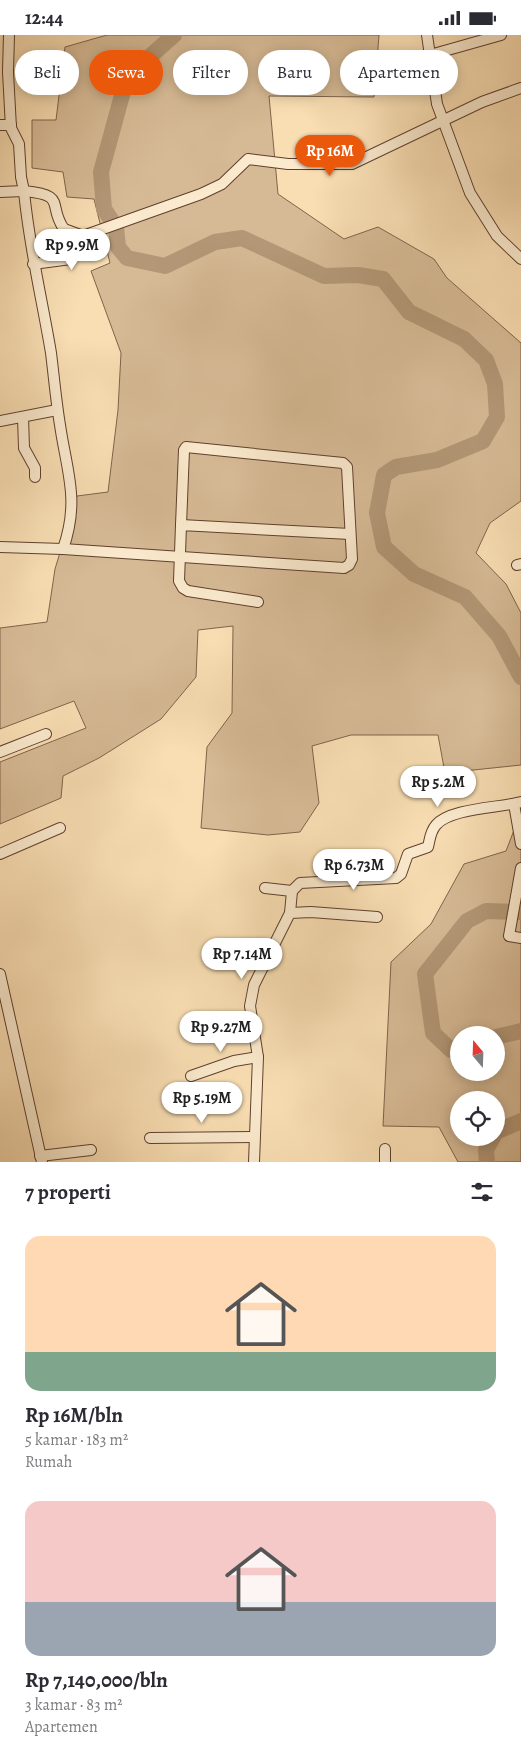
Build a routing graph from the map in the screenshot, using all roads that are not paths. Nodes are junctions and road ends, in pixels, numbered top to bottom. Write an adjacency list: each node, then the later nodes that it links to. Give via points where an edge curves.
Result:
1 (9, 35): 6 (street)
2 (427, 35): 4 (street)
3 (501, 35): 5 (street)
4 (429, 50)
5 (448, 50)
6 (4, 81): 11 (street)
7 (521, 88): 9 (street, via 482,102)
8 (435, 95): 9 (street)
9 (444, 122): 14 (street, via 352,165 288,164 248,159 222,183 191,198); 15 (street, via 470,193 480,211 497,236)
10 (0, 125): 11 (street)
11 (11, 125): 12 (street, via 19,144)
12 (24, 191): 13 (street); 14 (street, via 43,193 54,200 64,229); 16 (street)
13 (0, 192)
14 (86, 235): 16 (street, via 81,250 70,259)
15 (521, 259)
16 (33, 264): 17 (street, via 51,353)
17 (58, 410): 18 (street); 24 (street, via 73,498)
18 (23, 417): 19 (street); 20 (street, via 24,448 35,468)
19 (0, 421)
20 (35, 477)
21 (181, 525): 22 (street); 22 (street, via 184,450 190,446 343,463 349,473); 25 (street)
22 (350, 534): 25 (street, via 352,559 344,568)
23 (0, 547): 24 (street)
24 (64, 549): 25 (street)
25 (179, 557): 26 (street, via 179,581 188,591)
26 (258, 602)
27 (46, 734): 28 (street)
28 (0, 751)
29 (518, 803): 31 (street); 35 (street, via 466,812 440,821 430,835 428,847 408,854 401,874 396,878 300,883)
30 (60, 828): 32 (street)
31 (521, 845)
32 (0, 854)
33 (521, 868): 38 (street, via 510,934 511,938)
34 (265, 888): 35 (street)
35 (292, 891): 36 (street)
36 (290, 913): 37 (street); 40 (street, via 254,985 250,1006)
37 (377, 917)
38 (521, 939)
39 (0, 974): 46 (street)
40 (258, 1057): 41 (street, via 234,1061); 42 (street)
41 (192, 1076)
42 (254, 1137): 43 (street); 47 (street)
43 (150, 1138)
44 (385, 1149): 48 (street)
45 (91, 1150): 46 (street)
46 (41, 1159)
47 (254, 1162)
48 (385, 1162)

